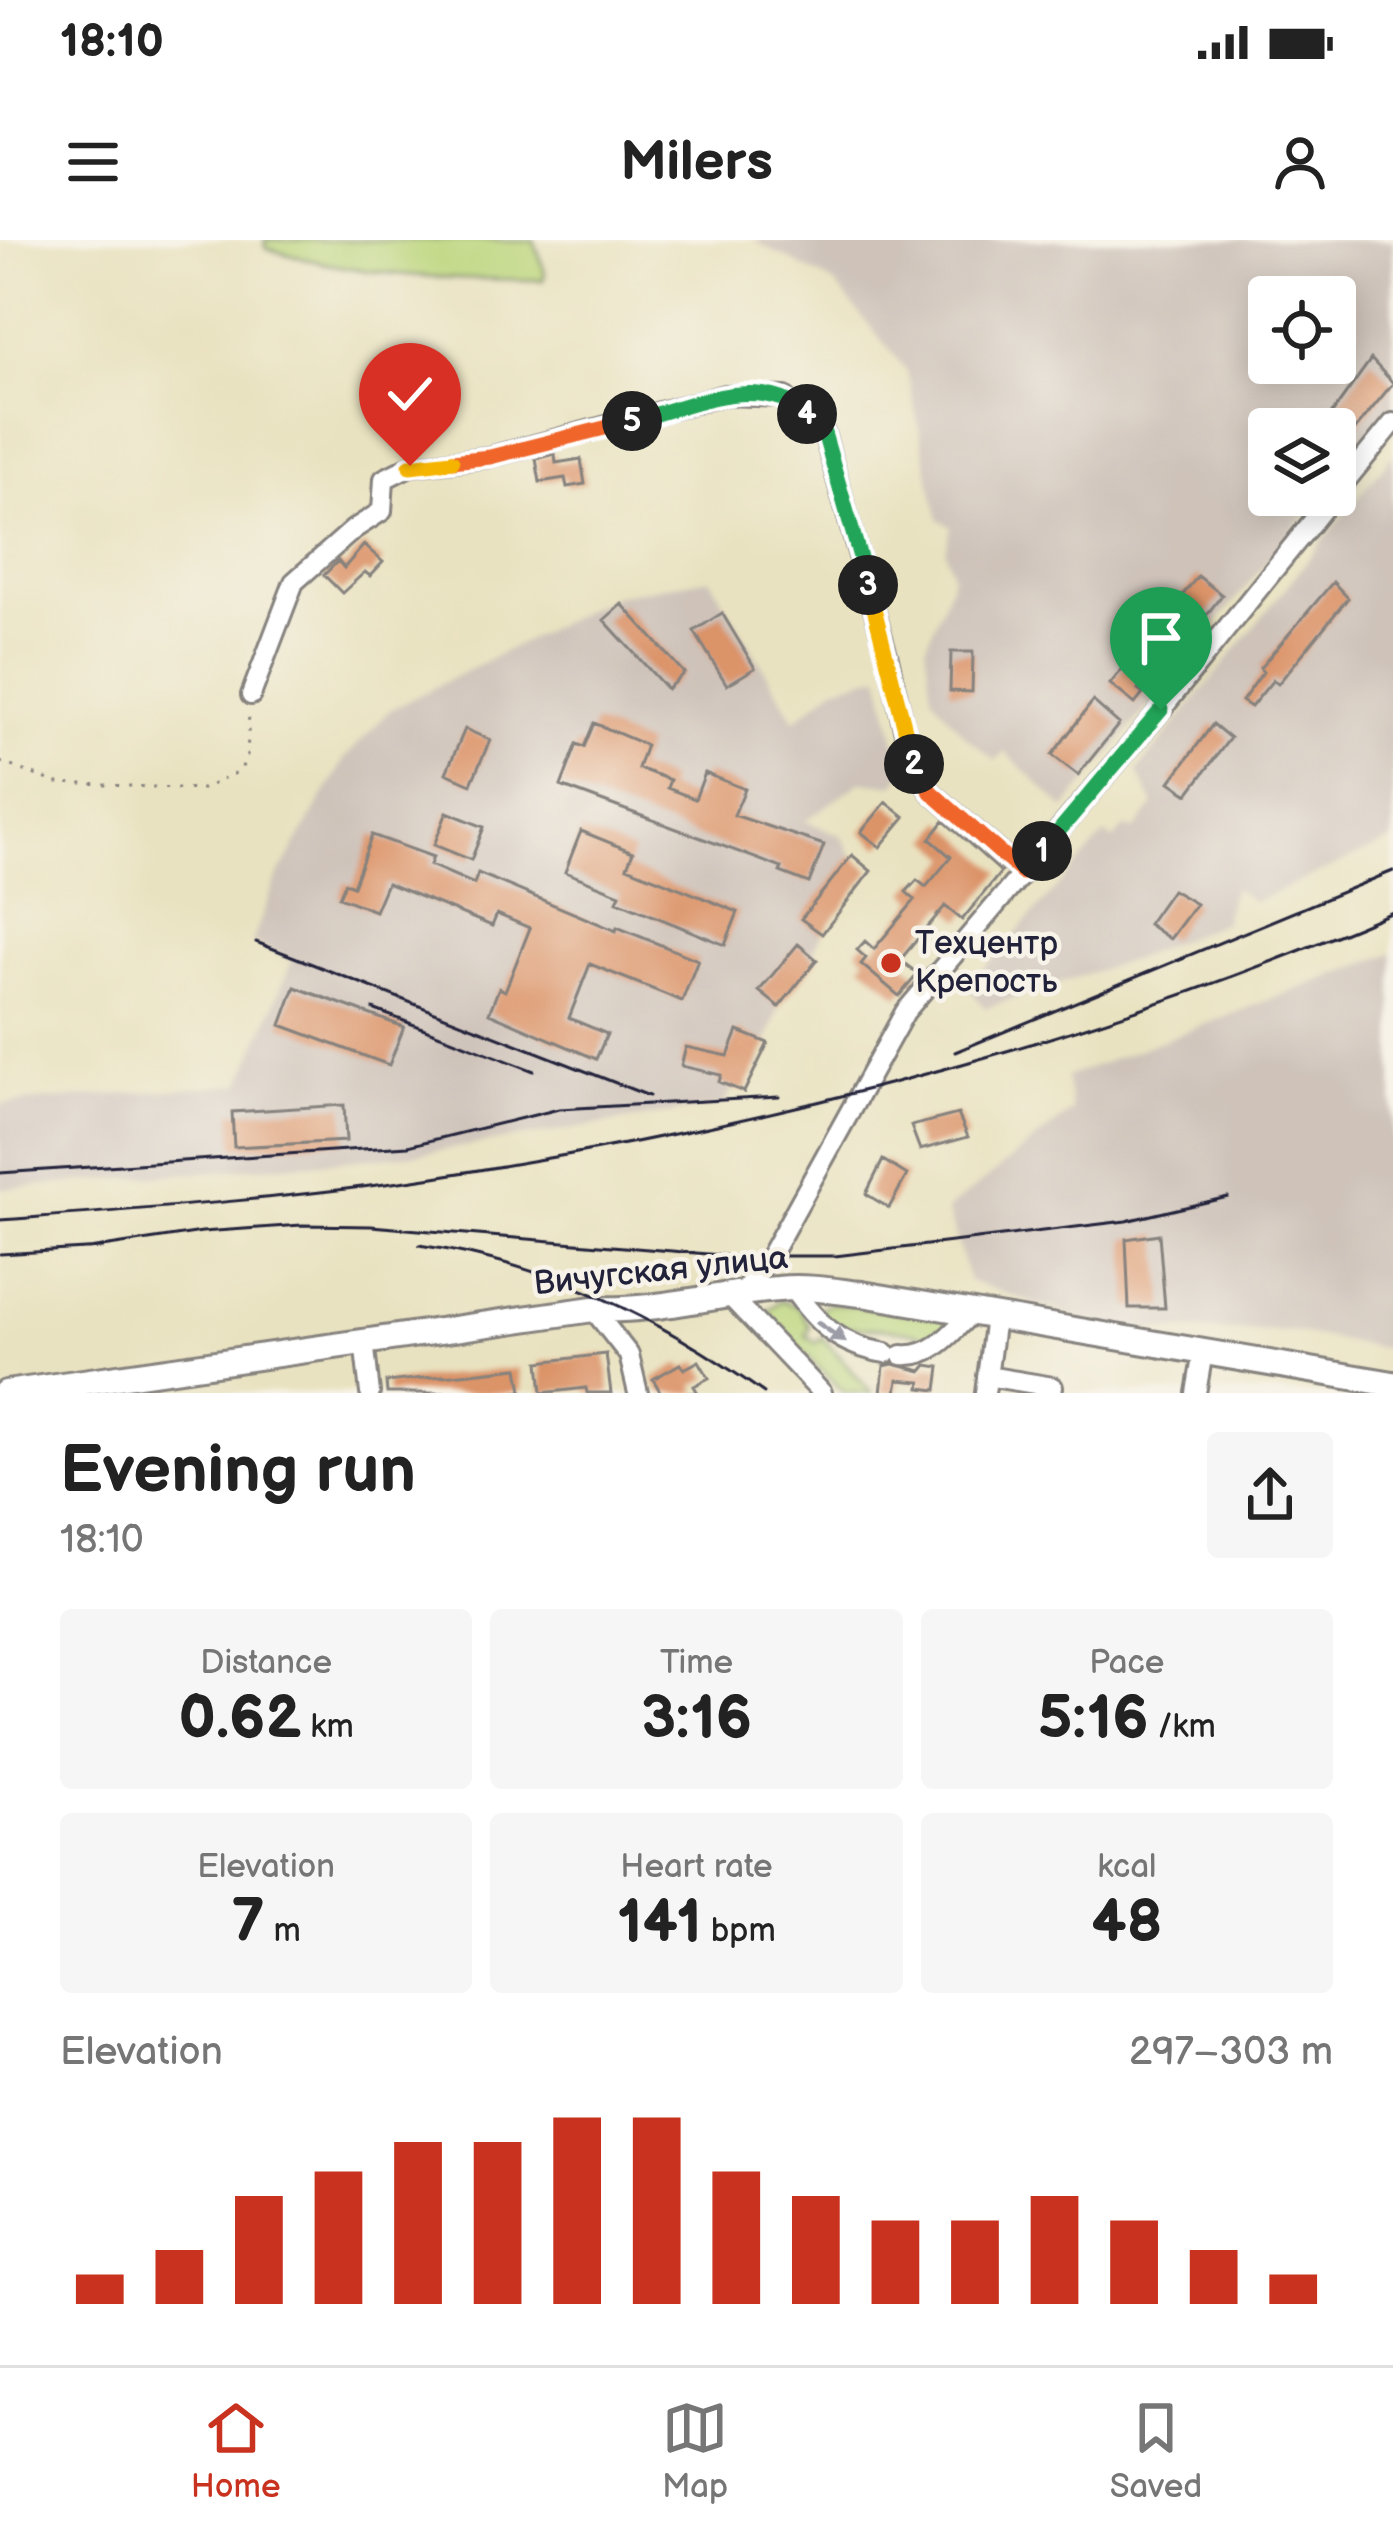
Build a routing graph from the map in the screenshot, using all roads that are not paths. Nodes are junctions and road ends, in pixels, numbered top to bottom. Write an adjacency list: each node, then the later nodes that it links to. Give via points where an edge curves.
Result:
1 (1393, 422): 2 (street)
2 (1356, 469)
3 (1318, 516): 5 (street)
4 (251, 695): 5 (street, via 294,582 382,511 384,479 410,466 490,457 724,394 785,398 824,433 911,759 931,792)
5 (1023, 873): 7 (street, via 905,1012 770,1256)
6 (792, 1288): 7 (main road, Вичугская улица); 9 (main road, Вичугская улица); 9 (street, one-way to 9, via 835,1337 910,1357)
7 (735, 1293): 8 (main road, Вичугская улица, via 637,1311); 19 (street)
8 (593, 1309): 10 (main road, Вичугская улица); 18 (street, via 629,1355)
9 (983, 1315): 11 (main road, Вичугская улица); 12 (street)
10 (364, 1341): 14 (main road, Вичугская улица); 17 (street)
11 (1203, 1352): 13 (main road, Вичугская улица); 20 (street)
12 (986, 1384): 15 (street)
13 (1393, 1384)
14 (117, 1385): 16 (main road, Вичугская улица)
15 (1053, 1387)
16 (6, 1393)
17 (370, 1393)
18 (638, 1393)
19 (822, 1393)
20 (1196, 1393)

